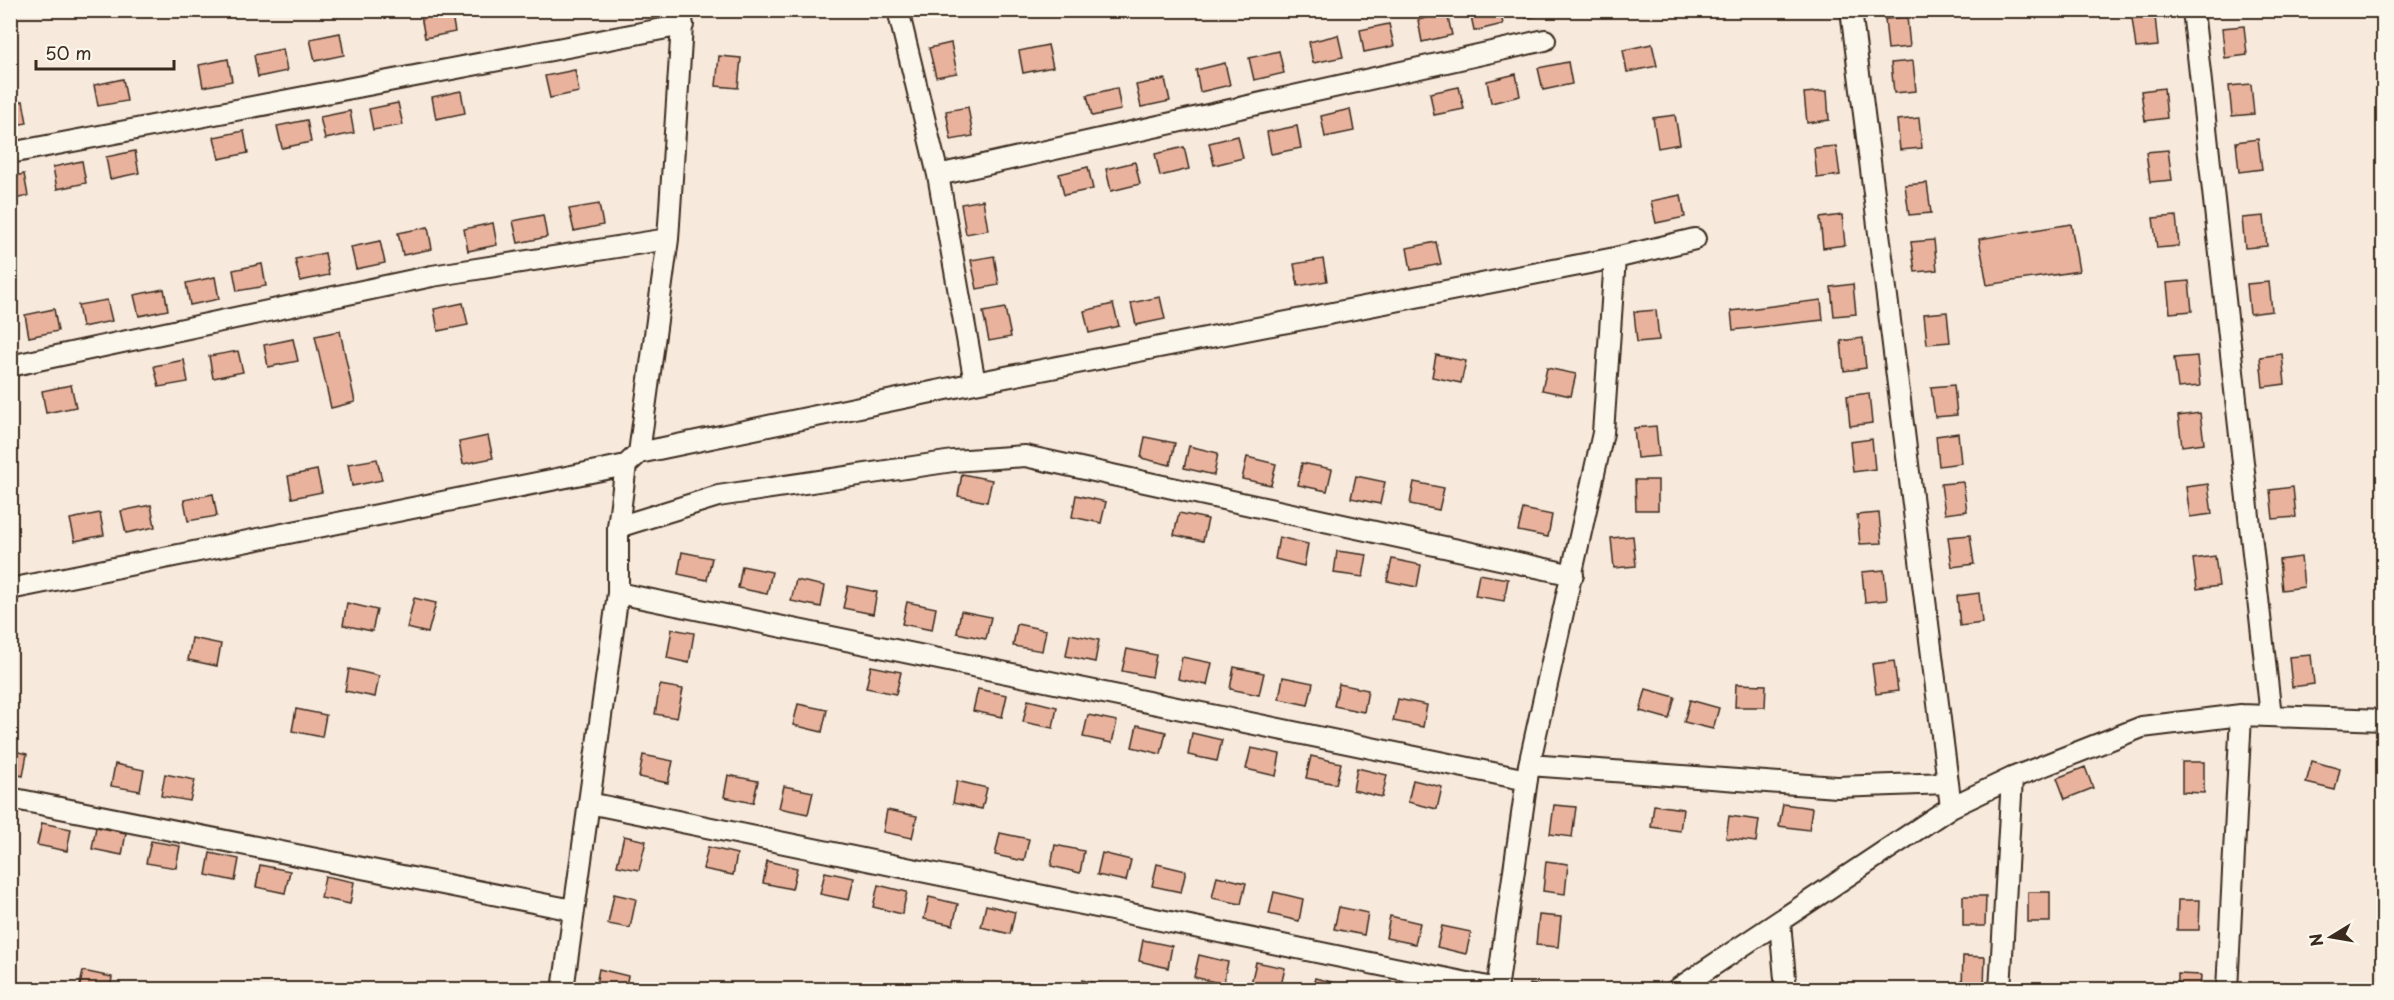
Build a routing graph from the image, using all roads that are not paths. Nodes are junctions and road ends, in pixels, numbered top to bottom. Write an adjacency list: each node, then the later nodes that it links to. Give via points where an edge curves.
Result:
1 (898, 10): 7 (street)
2 (1851, 10): 23 (street)
3 (2193, 10): 19 (street)
4 (683, 18): 6 (street); 8 (street)
5 (1545, 40): 7 (street)
6 (10, 153)
7 (938, 175): 12 (street)
8 (668, 239): 11 (street, via 432,276); 13 (street)
9 (1695, 239): 10 (street)
10 (1615, 258): 12 (street); 15 (street, via 1603,433)
11 (10, 366)
12 (975, 383): 13 (street)
13 (632, 459): 14 (street); 16 (street)
14 (618, 527): 15 (street, via 718,496 953,460 1025,456); 17 (street)
15 (1573, 575): 21 (street)
16 (10, 589)
17 (618, 593): 21 (street); 25 (street)
18 (2241, 715): 19 (street); 22 (street, via 2142,727); 34 (street)
19 (2271, 716): 20 (street)
20 (2384, 720)
21 (1528, 773): 23 (street, via 1837,787); 29 (street)
22 (2012, 778): 26 (street); 33 (street)
23 (1948, 783): 26 (street)
24 (10, 798): 27 (street)
25 (589, 803): 27 (street); 29 (street)
26 (1951, 807): 28 (street)
27 (573, 910): 30 (street)
28 (1780, 923): 31 (street); 32 (street)
29 (1497, 989)
30 (563, 990)
31 (1676, 990)
32 (1786, 990)
33 (2000, 990)
34 (2227, 990)

